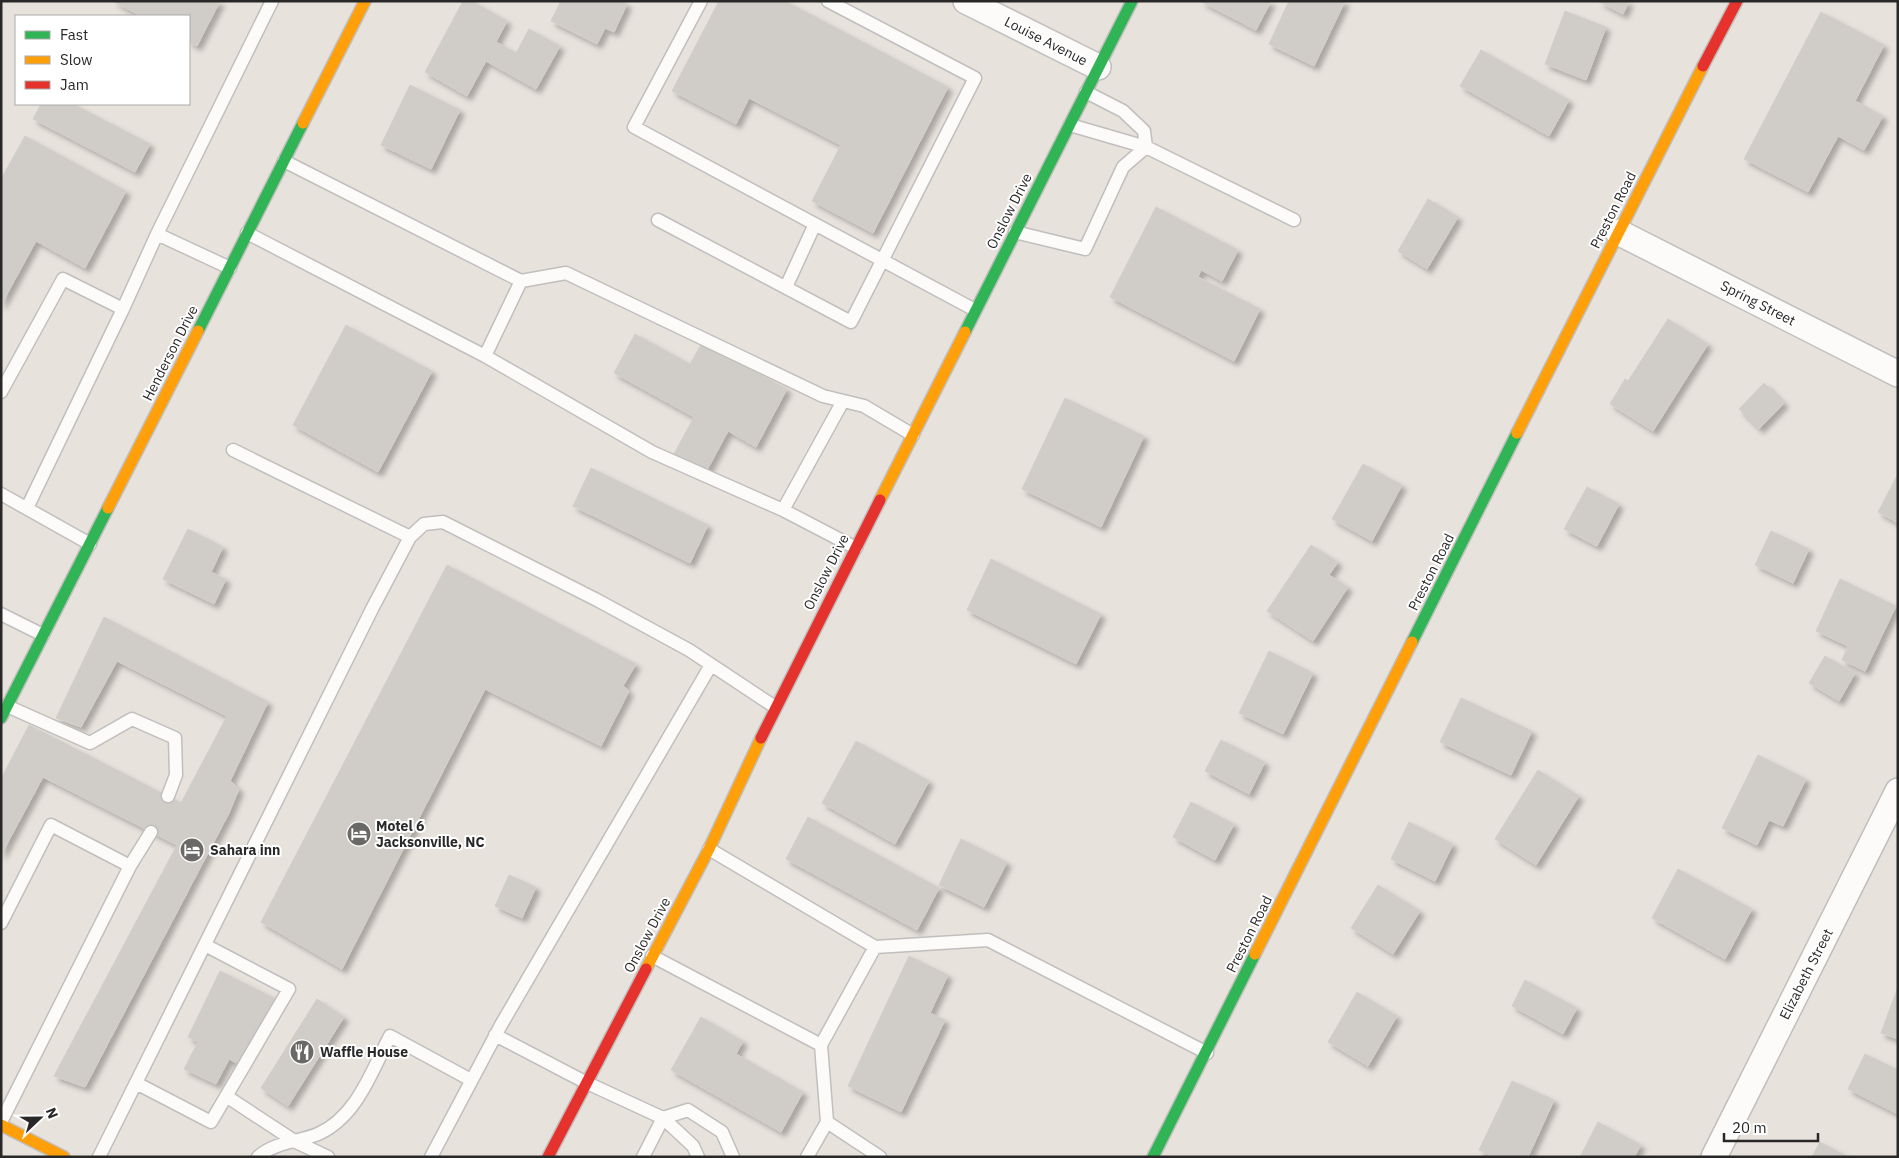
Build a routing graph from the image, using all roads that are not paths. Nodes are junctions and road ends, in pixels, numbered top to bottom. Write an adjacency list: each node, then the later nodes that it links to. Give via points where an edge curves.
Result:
1 (272, 1): 19 (lane)
2 (365, 1): 12 (main road, Henderson Drive)
3 (700, 1): 15 (lane, via 634,127)
4 (828, 1): 20 (lane, via 975,78)
5 (966, 1): 8 (street, Louise Avenue)
6 (1132, 1): 8 (main road, Onslow Drive)
7 (1737, 1): 17 (main road, Preston Road)
8 (1098, 67): 9 (main road, Onslow Drive)
9 (1086, 92): 10 (main road, Onslow Drive); 11 (lane, via 1123,111 1144,131)
10 (1070, 125): 11 (lane); 16 (main road, Onslow Drive)
11 (1146, 147): 14 (lane); 16 (lane, via 1123,167 1085,248)
12 (284, 161): 18 (main road, Henderson Drive); 22 (lane)
13 (658, 220): 23 (lane)
14 (1294, 220)
15 (814, 224): 20 (lane); 23 (lane)
16 (1015, 232): 25 (main road, Onslow Drive)
17 (1618, 232): 27 (street, Spring Street); 55 (main road, Preston Road)
18 (248, 233): 21 (main road, Henderson Drive); 26 (lane)
19 (157, 234): 21 (lane); 24 (lane)
20 (882, 260): 23 (lane, via 851,322); 25 (lane)
21 (230, 268): 36 (main road, Henderson Drive)
22 (521, 281): 26 (lane); 29 (lane, via 566,273 823,396)
23 (786, 287)
24 (123, 309): 28 (lane, via 63,279); 33 (lane)
25 (975, 310): 30 (main road, Onslow Drive)
26 (485, 356): 34 (lane, via 652,452)
27 (1898, 374)
28 (1, 392)
29 (843, 401): 30 (lane, via 864,406); 34 (lane)
30 (913, 435): 37 (main road, Onslow Drive)
31 (233, 450): 35 (lane)
32 (1, 494): 33 (lane)
33 (27, 508): 36 (lane)
34 (783, 510): 37 (lane)
35 (410, 536): 40 (lane, via 424,524 443,522 597,600); 50 (lane)
36 (90, 544): 39 (main road, Henderson Drive)
37 (856, 548): 42 (main road, Onslow Drive)
38 (1, 614): 39 (lane)
39 (44, 635): 41 (main road, Henderson Drive)
40 (711, 665): 42 (lane); 53 (lane)
41 (7, 706): 43 (main road, Henderson Drive); 45 (lane, via 90,743 132,718 175,738 176,775)
42 (775, 707): 47 (main road, Onslow Drive)
43 (1, 718)
44 (1898, 791): 76 (street, Elizabeth Street)
45 (168, 796)
46 (151, 832): 48 (lane)
47 (709, 849): 51 (lane); 52 (main road, Onslow Drive)
48 (130, 866): 49 (lane, via 51,825); 62 (lane)
49 (1, 923)
50 (205, 945): 58 (lane); 59 (lane, via 289,989)
51 (875, 947): 54 (lane); 55 (lane, via 988,940)
52 (652, 956): 54 (lane); 57 (main road, Onslow Drive)
53 (495, 1035): 56 (lane); 57 (lane)
54 (821, 1045): 61 (lane)
55 (1207, 1052): 75 (main road, Preston Road)
56 (471, 1080): 63 (lane, via 390,1036 356,1102 321,1133); 68 (lane)
57 (585, 1082): 60 (lane); 69 (main road, Onslow Drive)
58 (136, 1083): 59 (lane, via 211,1122); 65 (lane)
59 (226, 1096): 63 (lane)
60 (663, 1118): 70 (lane); 71 (lane, via 693,1146); 72 (lane, via 688,1110 722,1132)
61 (827, 1122): 73 (lane); 74 (lane)
62 (1, 1123): 64 (main road)
63 (296, 1142): 66 (lane, via 265,1150); 67 (lane)
64 (64, 1157)
65 (99, 1157)
66 (258, 1157)
67 (328, 1157)
68 (430, 1157)
69 (548, 1157)
70 (643, 1157)
71 (698, 1157)
72 (732, 1157)
73 (807, 1157)
74 (880, 1157)
75 (1153, 1157)
76 (1714, 1157)

